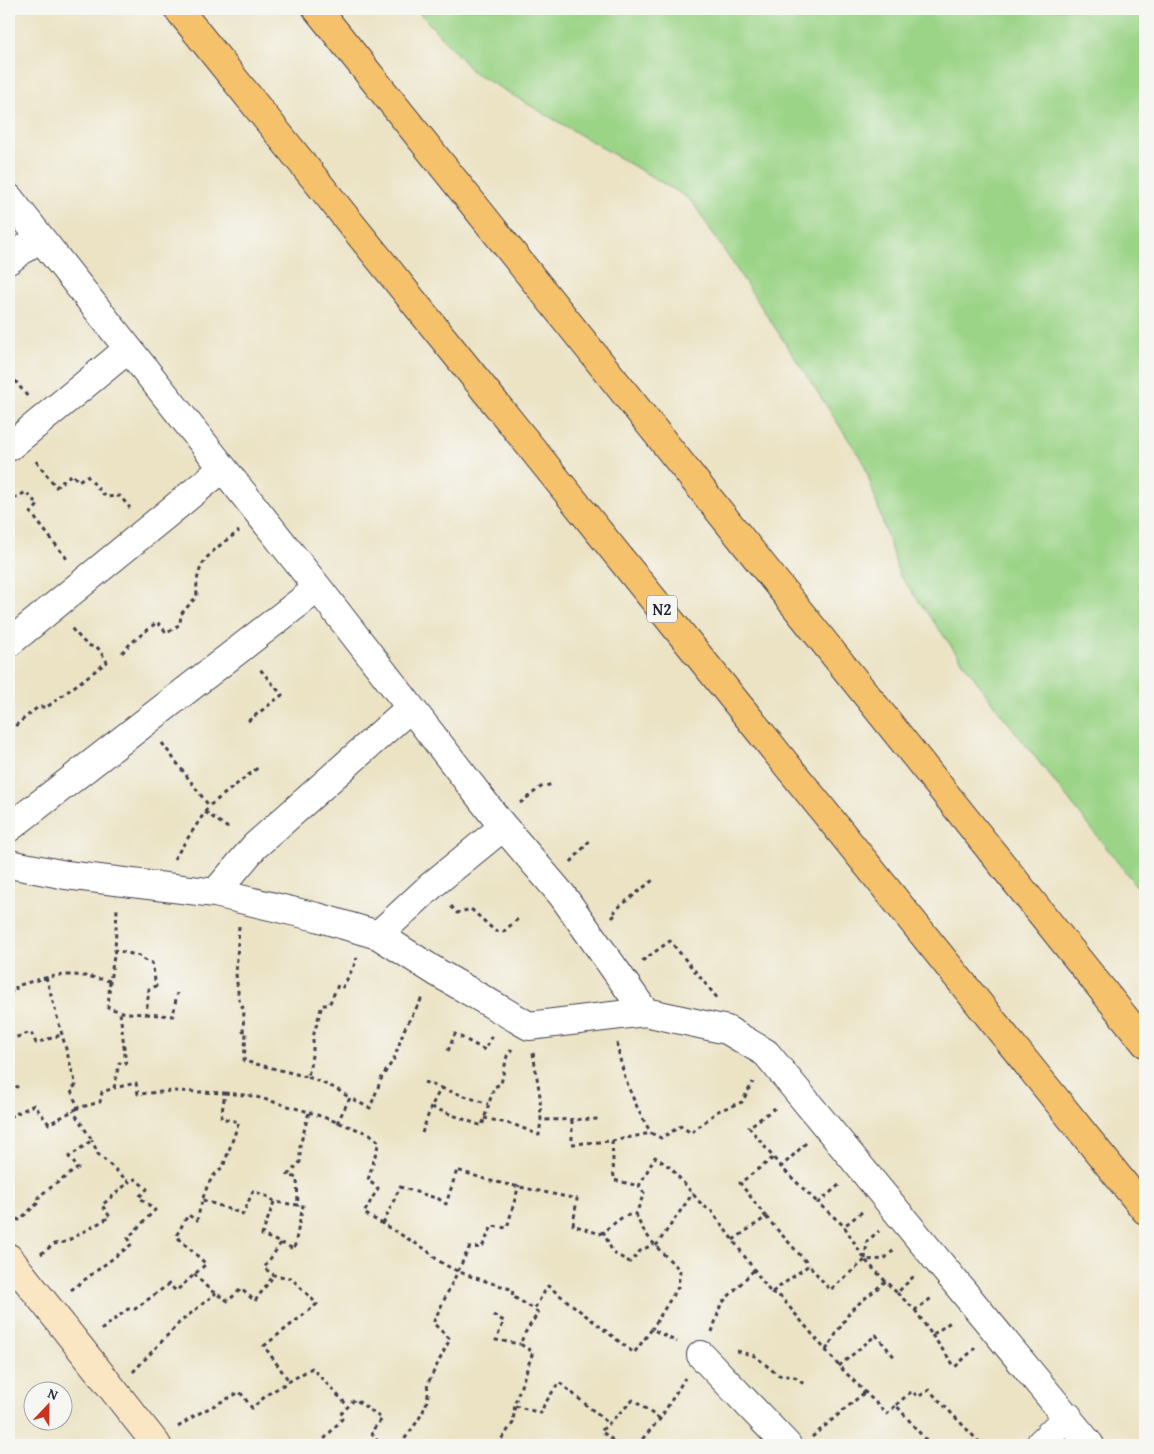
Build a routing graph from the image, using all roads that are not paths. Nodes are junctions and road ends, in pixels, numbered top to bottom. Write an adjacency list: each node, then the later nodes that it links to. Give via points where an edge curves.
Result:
1 (178, 9): 19 (highway, N2)
2 (318, 9): 18 (highway)
3 (9, 198): 4 (street)
4 (40, 237): 5 (street); 6 (street)
5 (9, 260)
6 (127, 350): 7 (street); 8 (street)
7 (14, 443)
8 (222, 469): 9 (street); 10 (street)
9 (318, 588): 11 (street); 13 (street)
10 (9, 643)
11 (410, 708): 12 (street); 15 (street, via 255,846)
12 (500, 823): 16 (street, via 432,885); 17 (street, via 588,930)
13 (9, 828)
14 (9, 864): 15 (street, via 66,875)
15 (215, 893): 16 (street)
16 (370, 932): 17 (street, via 529,1026)
17 (645, 1012): 22 (street, via 727,1030 766,1053)
18 (1145, 1043)
19 (1145, 1210)
20 (13, 1264): 24 (main road)
21 (702, 1355): 23 (street)
22 (1068, 1416): 25 (street); 26 (street)
23 (798, 1442)
24 (156, 1444)
25 (1039, 1445)
26 (1090, 1445)

